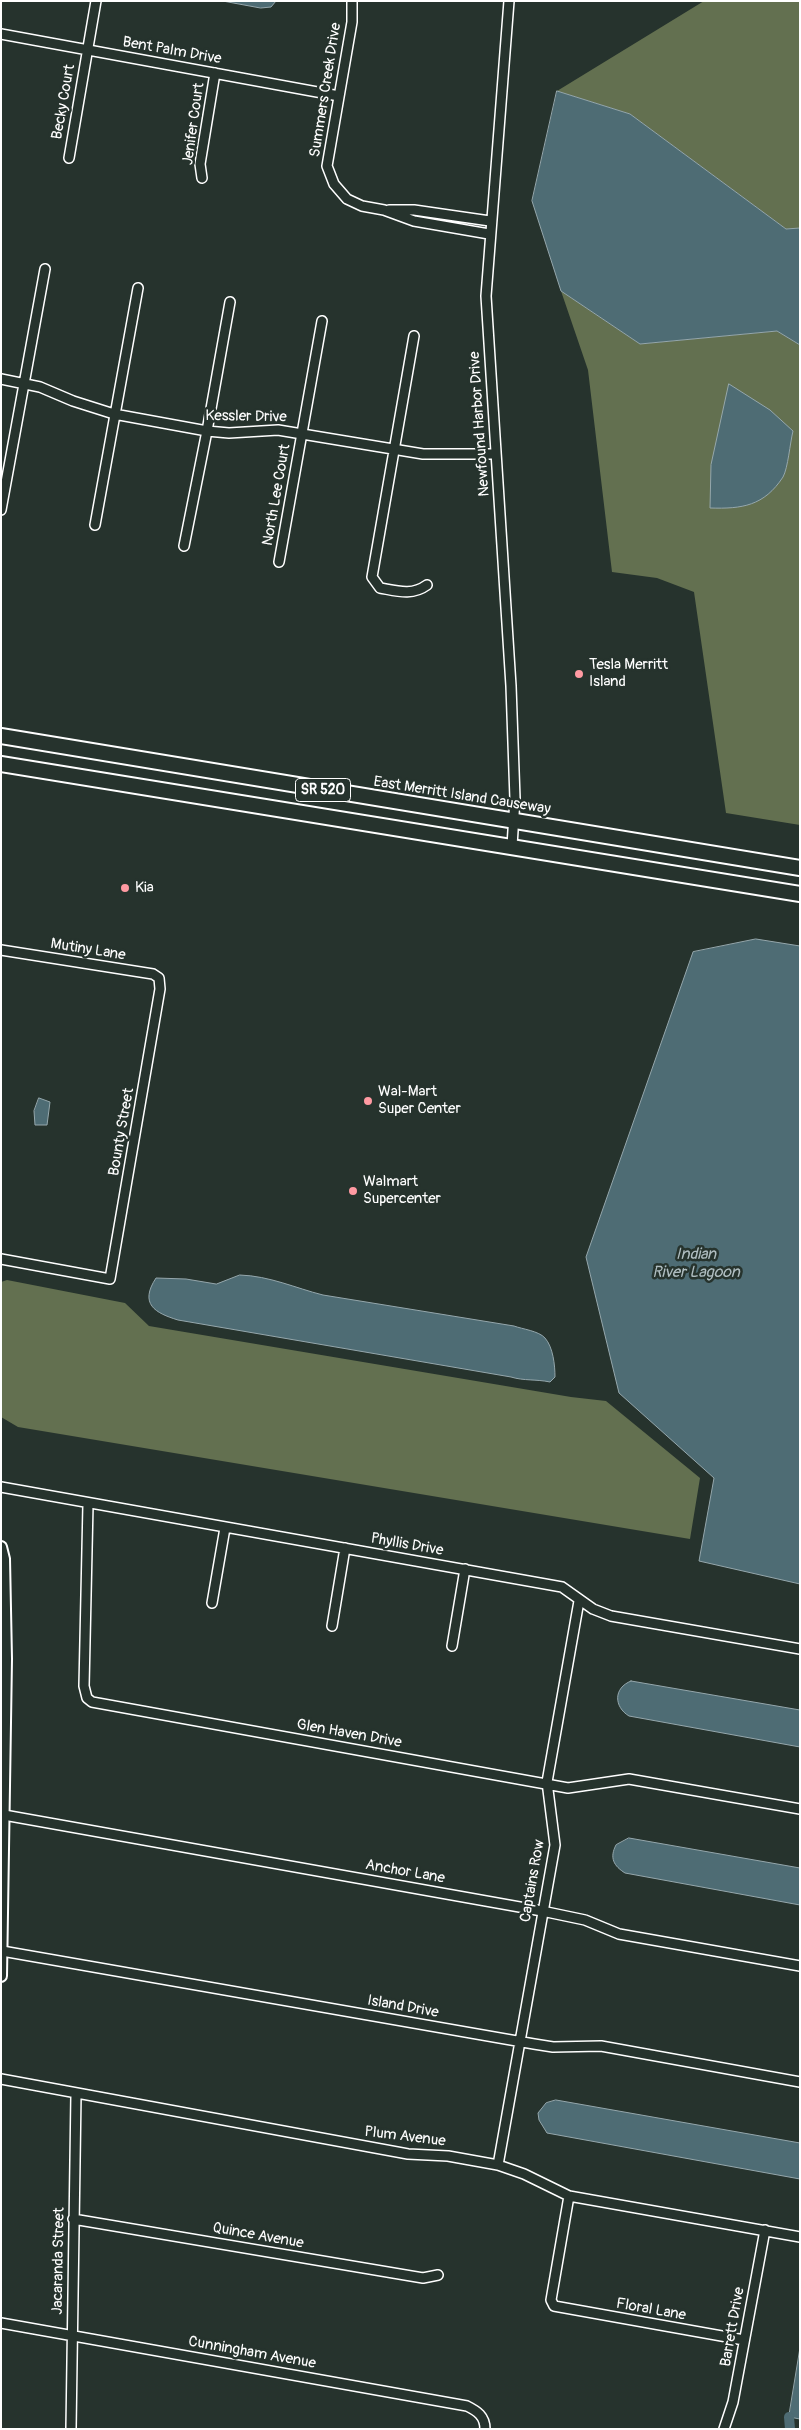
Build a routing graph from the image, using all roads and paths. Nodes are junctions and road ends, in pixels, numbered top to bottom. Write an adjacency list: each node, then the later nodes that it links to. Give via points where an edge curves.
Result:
1 (96, 1): 5 (street, Becky Court)
2 (352, 1): 7 (street, Summers Creek Drive, via 352,22)
3 (509, 1): 11 (street, Newfound Harbor Drive)
4 (1, 34): 5 (street, Bent Palm Drive)
5 (87, 50): 6 (street, Bent Palm Drive); 8 (street, Becky Court)
6 (215, 73): 7 (street, Bent Palm Drive); 9 (street, Jenifer Court, via 200,164)
7 (339, 96): 10 (street, Summers Creek Drive, via 327,166 334,184 347,199)
8 (69, 158)
9 (202, 178)
10 (384, 210): 11 (street, Summers Creek Drive, via 414,210); 12 (street, Summers Creek Drive, via 414,221)
11 (490, 221): 12 (street, Newfound Harbor Drive)
12 (490, 234): 24 (street, Newfound Harbor Drive, via 486,296)
13 (45, 269): 19 (street)
14 (138, 288): 20 (street)
15 (230, 302): 21 (street)
16 (322, 320): 22 (street, North Lee Court)
17 (414, 336): 23 (street)
18 (1, 379): 19 (street, Kessler Drive)
19 (25, 384): 20 (street, Kessler Drive); 25 (street)
20 (114, 414): 21 (street, Kessler Drive); 26 (street)
21 (207, 431): 22 (street, Kessler Drive); 27 (street)
22 (302, 432): 23 (street, Kessler Drive); 28 (street, North Lee Court)
23 (395, 449): 24 (street, Kessler Drive, via 440,455); 29 (street, via 372,577 380,588 408,593)
24 (496, 454): 32 (street, Newfound Harbor Drive, via 508,642)
25 (1, 510)
26 (95, 525)
27 (184, 546)
28 (279, 562)
29 (428, 585)
30 (1, 736): 32 (main road, East Merritt Island Causeway / SR 520)
31 (1, 764): 33 (main road, SR 520)
32 (514, 821): 33 (street, Newfound Harbor Drive); 34 (main road, East Merritt Island Causeway / SR 520)
33 (512, 846): 35 (main road, SR 520)
34 (800, 868)
35 (800, 894)
36 (1, 950): 37 (street, Mutiny Lane, via 153,974 158,978)
37 (160, 989): 38 (street, Bounty Street, via 110,1279)
38 (1, 1259)
39 (1, 1488): 40 (street, Phyllis Drive)
40 (88, 1504): 41 (street, Phyllis Drive); 52 (street, Glen Haven Drive, via 84,1686 87,1698 92,1702)
41 (225, 1528): 43 (street, Phyllis Drive); 46 (street)
42 (1, 1547): 50 (street, via 4,1559)
43 (345, 1548): 44 (street, Phyllis Drive); 47 (street)
44 (465, 1569): 45 (street, Phyllis Drive, via 562,1587); 48 (street)
45 (579, 1601): 49 (street, Phyllis Drive, via 612,1616); 52 (street, Captains Row)
46 (212, 1603)
47 (332, 1626)
48 (452, 1646)
49 (800, 1649)
50 (4, 1659): 51 (street)
51 (3, 1751): 54 (street)
52 (547, 1782): 53 (street, Glen Haven Drive, via 568,1788 629,1779); 55 (street, Captains Row, via 555,1844)
53 (800, 1809)
54 (4, 1815): 55 (street, Anchor Lane); 56 (street)
55 (542, 1911): 58 (street, Anchor Lane, via 585,1920 619,1934); 60 (street, Captains Row)
56 (2, 1912): 57 (street)
57 (2, 1951): 59 (street); 60 (street, Island Drive)
58 (800, 1966)
59 (1, 1976)
60 (519, 2041): 62 (street, Island Drive, via 553,2047 601,2046); 64 (street, Captains Row)
61 (1, 2079): 63 (street, Plum Avenue)
62 (800, 2082)
63 (76, 2094): 64 (street, Plum Avenue, via 408,2154 448,2156); 66 (street, Jacaranda Street)
64 (498, 2165): 65 (street, Plum Avenue)
65 (569, 2196): 67 (street, Plum Avenue); 72 (street, Floral Lane, via 551,2300 554,2306)
66 (74, 2219): 69 (street, Quince Avenue, via 423,2278); 71 (street, Jacaranda Street)
67 (765, 2230): 68 (street, Plum Avenue); 72 (street, Barrett Drive)
68 (800, 2237)
69 (438, 2275)
70 (1, 2323): 71 (street, Cunningham Avenue)
71 (72, 2334): 73 (street, Jacaranda Street); 74 (street, Cunningham Avenue, via 467,2406 479,2412)
72 (744, 2340): 75 (street, Barrett Drive, via 733,2402)
73 (71, 2429)
74 (485, 2429)
75 (724, 2429)

